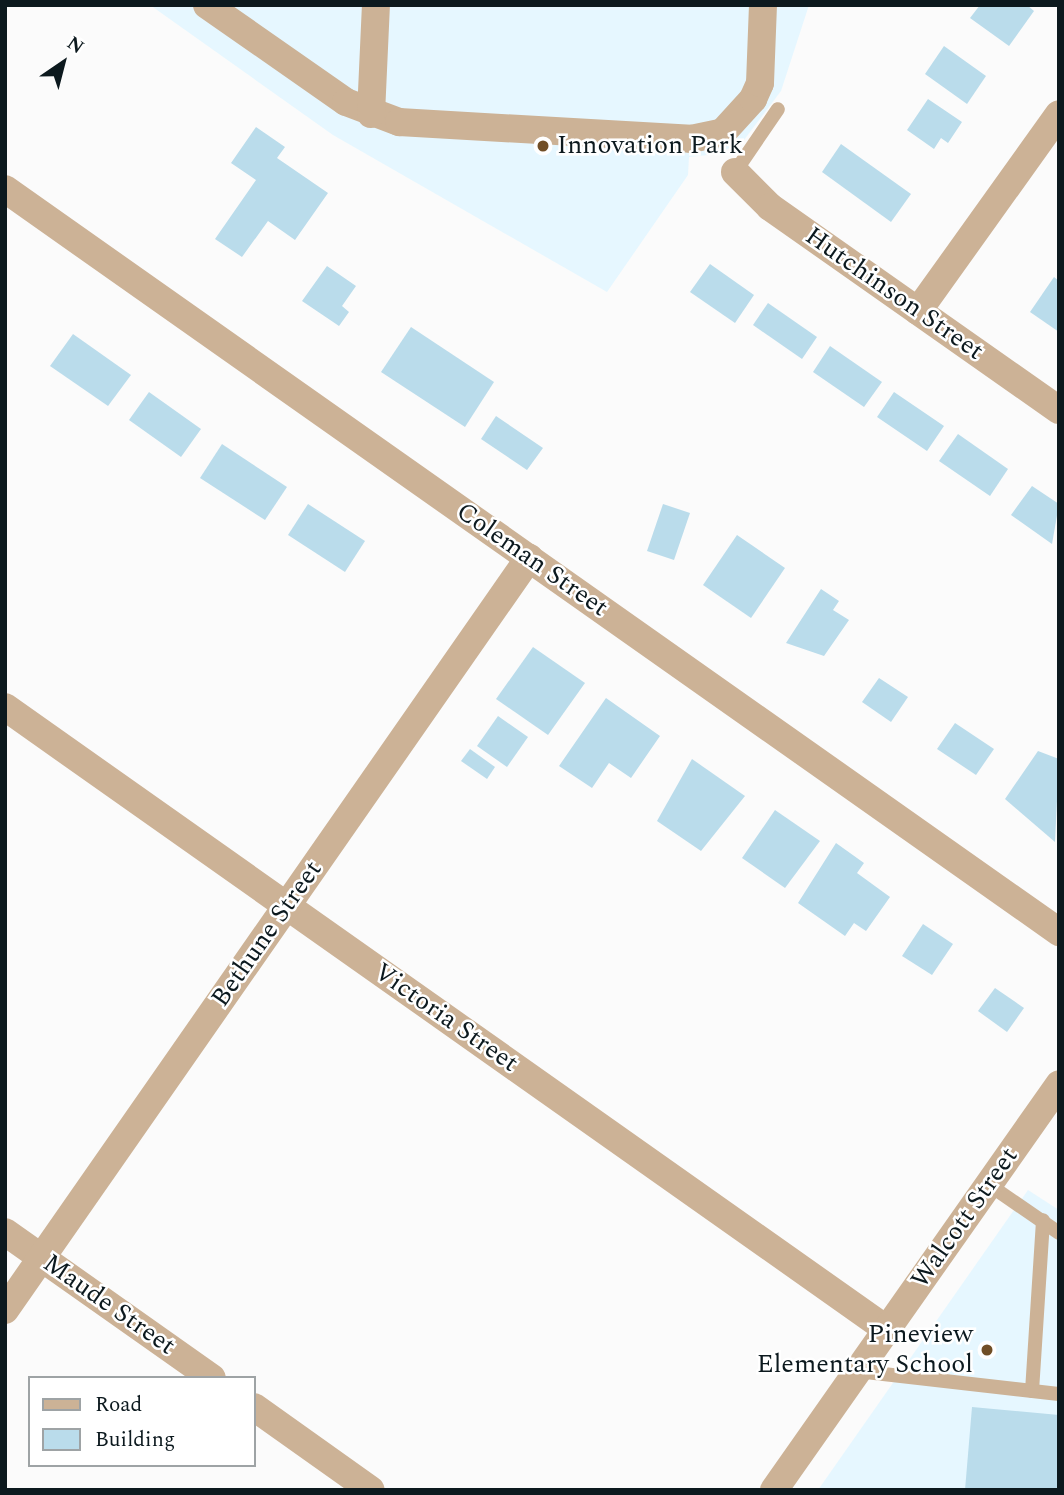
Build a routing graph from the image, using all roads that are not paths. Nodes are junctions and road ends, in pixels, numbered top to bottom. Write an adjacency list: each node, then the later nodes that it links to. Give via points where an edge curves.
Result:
1 (207, 5): 5 (street)
2 (376, 5): 5 (street)
3 (763, 5): 5 (street, via 760,83 734,123 708,138 422,125)
4 (778, 109): 7 (lane)
5 (371, 114)
6 (1059, 114): 9 (street)
7 (735, 172): 9 (street, Hutchinson Street, via 770,207)
8 (5, 189): 11 (street, Coleman Street)
9 (918, 311): 10 (street, Hutchinson Street)
10 (1059, 410)
11 (529, 558): 13 (street, Bethune Street); 14 (street, Coleman Street)
12 (5, 707): 13 (street, Victoria Street)
13 (287, 906): 20 (street, Bethune Street); 22 (street, Victoria Street)
14 (1059, 932)
15 (1059, 1084): 16 (street, Walcott Street)
16 (988, 1184): 17 (lane); 22 (street, Walcott Street)
17 (1043, 1220): 19 (lane); 25 (lane)
18 (5, 1232): 20 (street, Maude Street)
19 (1059, 1233)
20 (41, 1258): 21 (street, Bethune Street); 24 (street, Maude Street)
21 (5, 1310)
22 (886, 1329): 23 (street, Walcott Street)
23 (857, 1371): 25 (lane); 29 (street, Walcott Street)
24 (209, 1376)
25 (1032, 1391): 26 (lane)
26 (1059, 1394)
27 (256, 1408): 28 (street)
28 (371, 1490)
29 (774, 1490)

